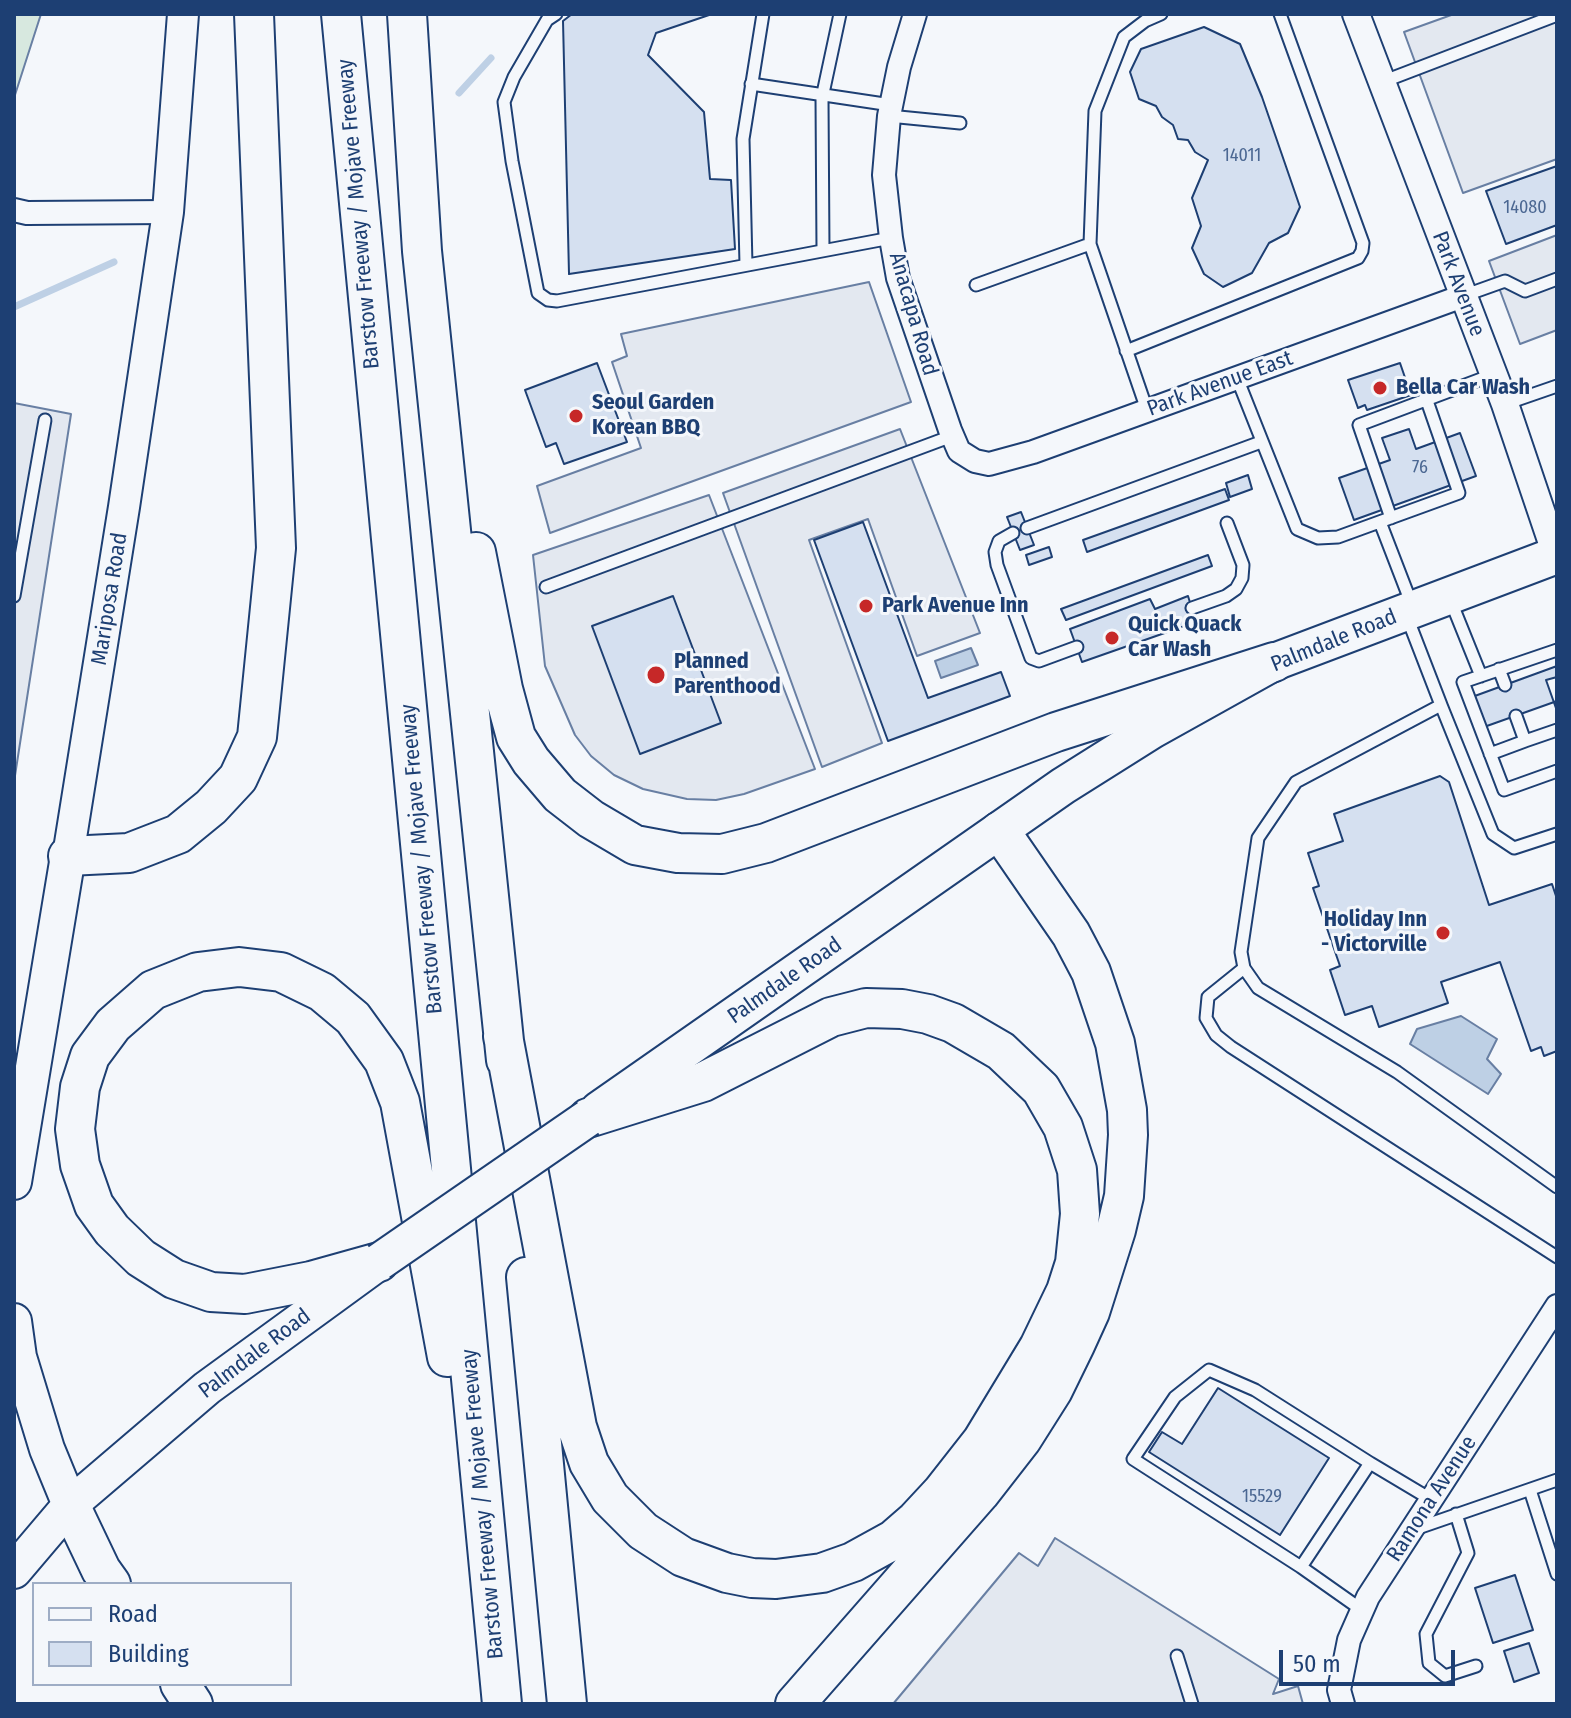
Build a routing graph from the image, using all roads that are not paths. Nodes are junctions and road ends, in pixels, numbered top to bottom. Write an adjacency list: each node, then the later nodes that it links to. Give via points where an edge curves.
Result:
1 (183, 14): 19 (main road, Mariposa Road)
2 (254, 14): 63 (highway, via 276,548 257,737 238,778 178,834 129,853)
3 (341, 14): 86 (highway, Barstow Freeway / Mojave Freeway)
4 (407, 14): 23 (highway)
5 (556, 14): 24 (lane, via 547,20 504,102 538,293 557,301)
6 (763, 14): 14 (lane)
7 (840, 14): 15 (lane)
8 (915, 14): 16 (street, Anacapa Road)
9 (1161, 14): 21 (lane, via 1124,37 1095,111)
10 (1280, 14): 28 (lane, via 1362,251 1358,258)
11 (1356, 14): 13 (street, Park Avenue)
12 (1557, 15): 13 (lane)
13 (1382, 82): 27 (street, Park Avenue)
14 (751, 84): 15 (lane); 24 (lane, via 743,139)
15 (823, 93): 16 (lane); 22 (lane)
16 (890, 110): 17 (lane); 20 (street, Anacapa Road, via 884,175)
17 (960, 123)
18 (14, 210): 19 (street)
19 (168, 212): 63 (main road, Mariposa Road)
20 (891, 238): 22 (lane); 36 (street, Anacapa Road, via 898,278)
21 (1090, 244): 26 (lane); 28 (lane)
22 (823, 250): 24 (lane)
23 (422, 251): 51 (highway, via 493,646 516,737 560,795 635,845 722,854 766,843 1056,732); 65 (highway)
24 (746, 265)
25 (1557, 279): 27 (lane, via 1525,291 1505,281)
26 (976, 285)
27 (1463, 296): 29 (street, Park Avenue); 30 (street, Park Avenue East)
28 (1126, 351): 34 (lane)
29 (1493, 375): 32 (lane); 33 (street, Park Avenue)
30 (1237, 378): 34 (street, Park Avenue East); 37 (lane)
31 (1557, 386): 33 (lane)
32 (1426, 398): 39 (lane, via 1359,425); 39 (lane, via 1459,493)
33 (1505, 404): 43 (street, Park Avenue)
34 (1147, 410): 38 (street, Park Avenue East, via 1007,460)
35 (45, 420): 45 (lane)
36 (952, 436): 38 (street, Anacapa Road, via 959,451); 44 (lane)
37 (1261, 442): 39 (lane, via 1297,529 1318,538 1338,537); 41 (lane)
38 (975, 461)
39 (1385, 520): 48 (lane)
40 (1227, 523): 47 (lane, via 1243,565 1242,578 1226,596)
41 (1027, 528)
42 (1013, 533): 49 (lane, via 999,541 995,552 1031,658 1039,661)
43 (1557, 556): 46 (highway, Palmdale Road)
44 (546, 587)
45 (14, 596)
46 (1449, 596): 48 (highway, Palmdale Road); 53 (lane)
47 (1192, 608)
48 (1410, 611): 51 (highway, Palmdale Road); 55 (lane)
49 (1077, 647)
50 (1557, 650): 52 (lane)
51 (1274, 662): 61 (highway, Palmdale Road, via 1106,758)
52 (1499, 669): 53 (lane); 54 (lane)
53 (1481, 676): 59 (lane, via 1463,682)
54 (1505, 685)
55 (1441, 705): 62 (lane, via 1493,834 1514,848); 64 (lane, via 1296,782 1258,838 1241,952)
56 (1516, 716): 58 (lane)
57 (1557, 730): 58 (lane)
58 (1525, 741): 59 (lane)
59 (1490, 754): 60 (lane, via 1504,790)
60 (1557, 771)
61 (1000, 831): 67 (highway, Palmdale Road); 93 (highway, via 1091,972 1127,1110 1124,1196 1090,1312 1038,1414 980,1493)
62 (1557, 834)
63 (68, 856): 66 (main road, Mariposa Road)
64 (1244, 968): 69 (lane, via 1258,988 1397,1072); 70 (lane, via 1208,997 1206,1018 1216,1035)
65 (503, 1036): 67 (highway, via 577,1427 589,1463 610,1498 643,1531 683,1557 752,1578 822,1573 893,1540 942,1492 982,1441 1066,1291 1080,1214 1077,1170 1063,1127 1041,1089 1001,1051 953,1023 902,1009 866,1008 831,1017 703,1082); 92 (highway)
66 (19, 1108): 68 (main road, Mariposa Road)
67 (588, 1118): 71 (highway, Palmdale Road, bridge)
68 (14, 1182)
69 (1557, 1187)
70 (1557, 1257)
71 (379, 1262): 78 (main road, Palmdale Road, via 207,1388); 86 (highway, via 245,1294 199,1288 141,1258 94,1205 75,1129 90,1056 113,1025 153,990 198,972 239,967 281,972 322,992 353,1018 384,1061 400,1102)
72 (1557, 1306): 77 (street, Ramona Avenue)
73 (14, 1321): 78 (main road, via 47,1449)
74 (1370, 1463): 77 (lane); 81 (lane); 81 (lane, via 1255,1390 1209,1370 1175,1397 1133,1459)
75 (1557, 1480): 76 (lane)
76 (1530, 1490): 79 (lane); 83 (lane)
77 (1432, 1500): 80 (street, Ramona Avenue)
78 (70, 1505): 82 (main road, Palmdale Road); 84 (highway)
79 (1456, 1514): 80 (lane); 88 (lane, via 1468,1553 1426,1634 1429,1663 1445,1676)
80 (1414, 1529): 85 (street, Ramona Avenue)
81 (1301, 1567): 85 (lane)
82 (14, 1571)
83 (1557, 1574)
84 (110, 1582)
85 (1362, 1610): 95 (street, Ramona Avenue, via 1349,1640 1339,1690)
86 (493, 1614): 91 (highway, Barstow Freeway / Mojave Freeway)
87 (1177, 1656): 94 (lane)
88 (1476, 1666)
89 (181, 1686): 90 (highway)
90 (193, 1704)
91 (502, 1704)
92 (567, 1704)
93 (795, 1704)
94 (1192, 1704)
95 (1343, 1704)

